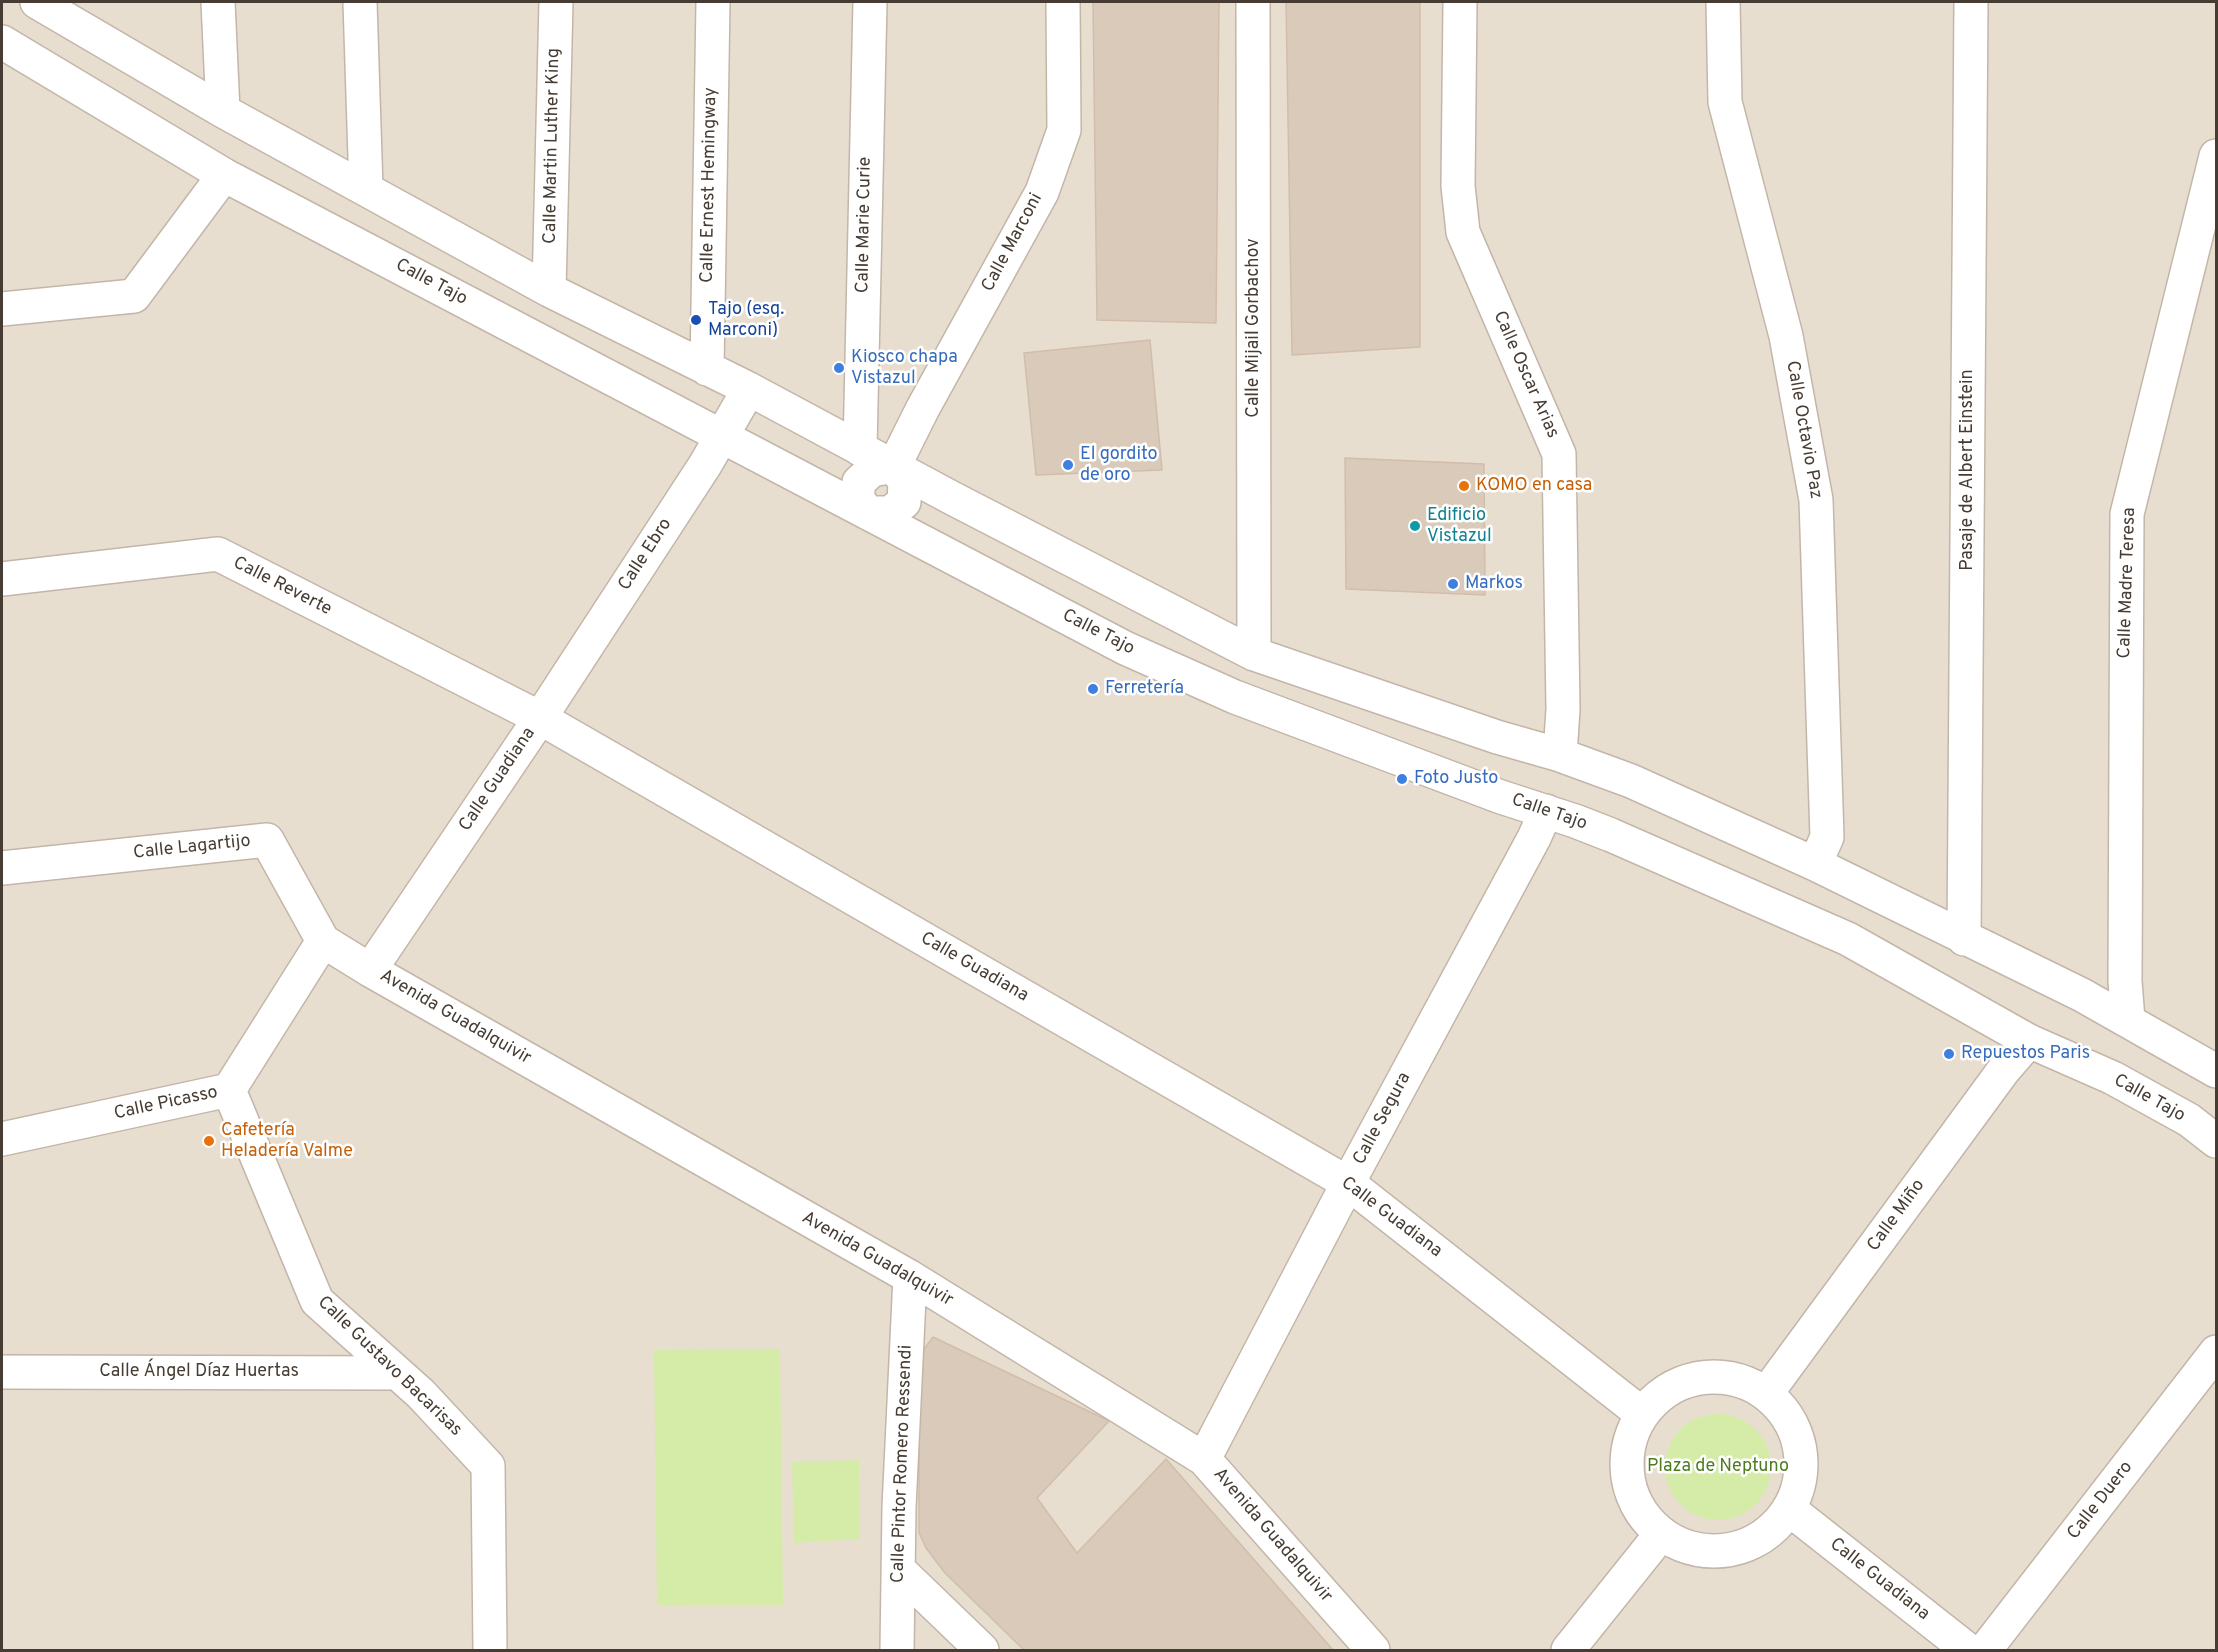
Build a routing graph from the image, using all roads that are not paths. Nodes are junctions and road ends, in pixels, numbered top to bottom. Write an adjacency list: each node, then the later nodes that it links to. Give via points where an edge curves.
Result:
1 (218, 2): 13 (street)
2 (360, 2): 16 (street)
3 (556, 2): 17 (street, Calle Martin Luther King)
4 (713, 2): 19 (street, Calle Ernest Hemingway)
5 (870, 2): 22 (street, Calle Marie Curie)
6 (1063, 2): 23 (street, Calle Marconi, via 1064,130 1042,192)
7 (1253, 2): 26 (street, Calle Mijail Gorbachov)
8 (1460, 2): 28 (street, Calle Oscar Arias, via 1458,186 1463,232 1559,454 1563,709)
9 (1723, 2): 30 (street, Calle Octavio Paz, via 1725,102 1786,336 1816,500 1827,837)
10 (1971, 2): 32 (street, Pasaje de Albert Einstein)
11 (41, 3): 13 (street)
12 (2, 42): 15 (street, Calle Tajo)
13 (223, 111): 16 (street)
14 (2217, 156): 35 (street, Calle Madre Teresa, via 2127,514)
15 (224, 175): 18 (street, via 134,296); 21 (street, Calle Tajo)
16 (366, 189): 17 (street)
17 (549, 290): 19 (street)
18 (2, 309)
19 (707, 369): 20 (street)
20 (749, 389): 21 (street, Calle Ebro); 22 (street)
21 (722, 436): 24 (street, Calle Tajo); 27 (street, Calle Ebro)
22 (860, 449): 23 (street)
23 (894, 466): 24 (street, via 872,470 859,482 857,498); 26 (street)
24 (868, 513): 29 (street, Calle Tajo, via 1125,648 1235,697)
25 (2, 579): 27 (street, Calle Reverte, via 218,554)
26 (1254, 654): 28 (street, via 1497,737)
27 (540, 718): 34 (street, Calle Guadiana); 41 (street, Calle Guadiana)
28 (1560, 754): 30 (street)
29 (1546, 811): 36 (street, Calle Tajo, via 1675,862 1848,939); 41 (street, Calle Segura)
30 (1815, 864): 32 (street)
31 (2, 868): 33 (street, Calle Lagartijo, via 267,840)
32 (1964, 939): 35 (street)
33 (323, 941): 34 (street, Avenida Guadalquivir); 38 (street, Calle Picasso)
34 (370, 970): 42 (street, Avenida Guadalquivir)
35 (2128, 1020): 37 (street)
36 (2029, 1041): 40 (street, Calle Tajo, via 2113,1078 2189,1120); 46 (street, Calle Miño)
37 (2217, 1071)
38 (229, 1090): 39 (street, Calle Picasso); 45 (street, Calle Gustavo Bacarisas, via 317,1301)
39 (2, 1139)
40 (2217, 1141)
41 (1348, 1183): 47 (street, Calle Guadiana); 48 (street, Calle Segura)
42 (910, 1277): 48 (street, Avenida Guadalquivir); 51 (street, Calle Pintor Romero Ressendi)
43 (2217, 1352): 58 (street, Calle Duero)
44 (2, 1372): 45 (street, Calle Ángel Díaz Huertas)
45 (397, 1372): 52 (street, Calle Gustavo Bacarisas, via 488,1466)
46 (1766, 1394): 47 (street, via 1741,1381 1713,1377 1686,1381 1661,1394); 49 (street, via 1784,1412 1797,1434 1802,1460 1800,1485)
47 (1642, 1414): 50 (street, via 1630,1438 1626,1465 1639,1507)
48 (1204, 1459): 55 (street, Avenida Guadalquivir)
49 (1790, 1509): 50 (street, via 1770,1531 1745,1546 1716,1552 1687,1547); 57 (street, Calle Guadiana)
50 (1661, 1534): 56 (street)
51 (899, 1570): 53 (street, Calle Pintor Romero Ressendi); 54 (street)
52 (490, 1650)
53 (897, 1650)
54 (982, 1650)
55 (1374, 1650)
56 (1568, 1650)
57 (1968, 1650)
58 (1985, 1650)

